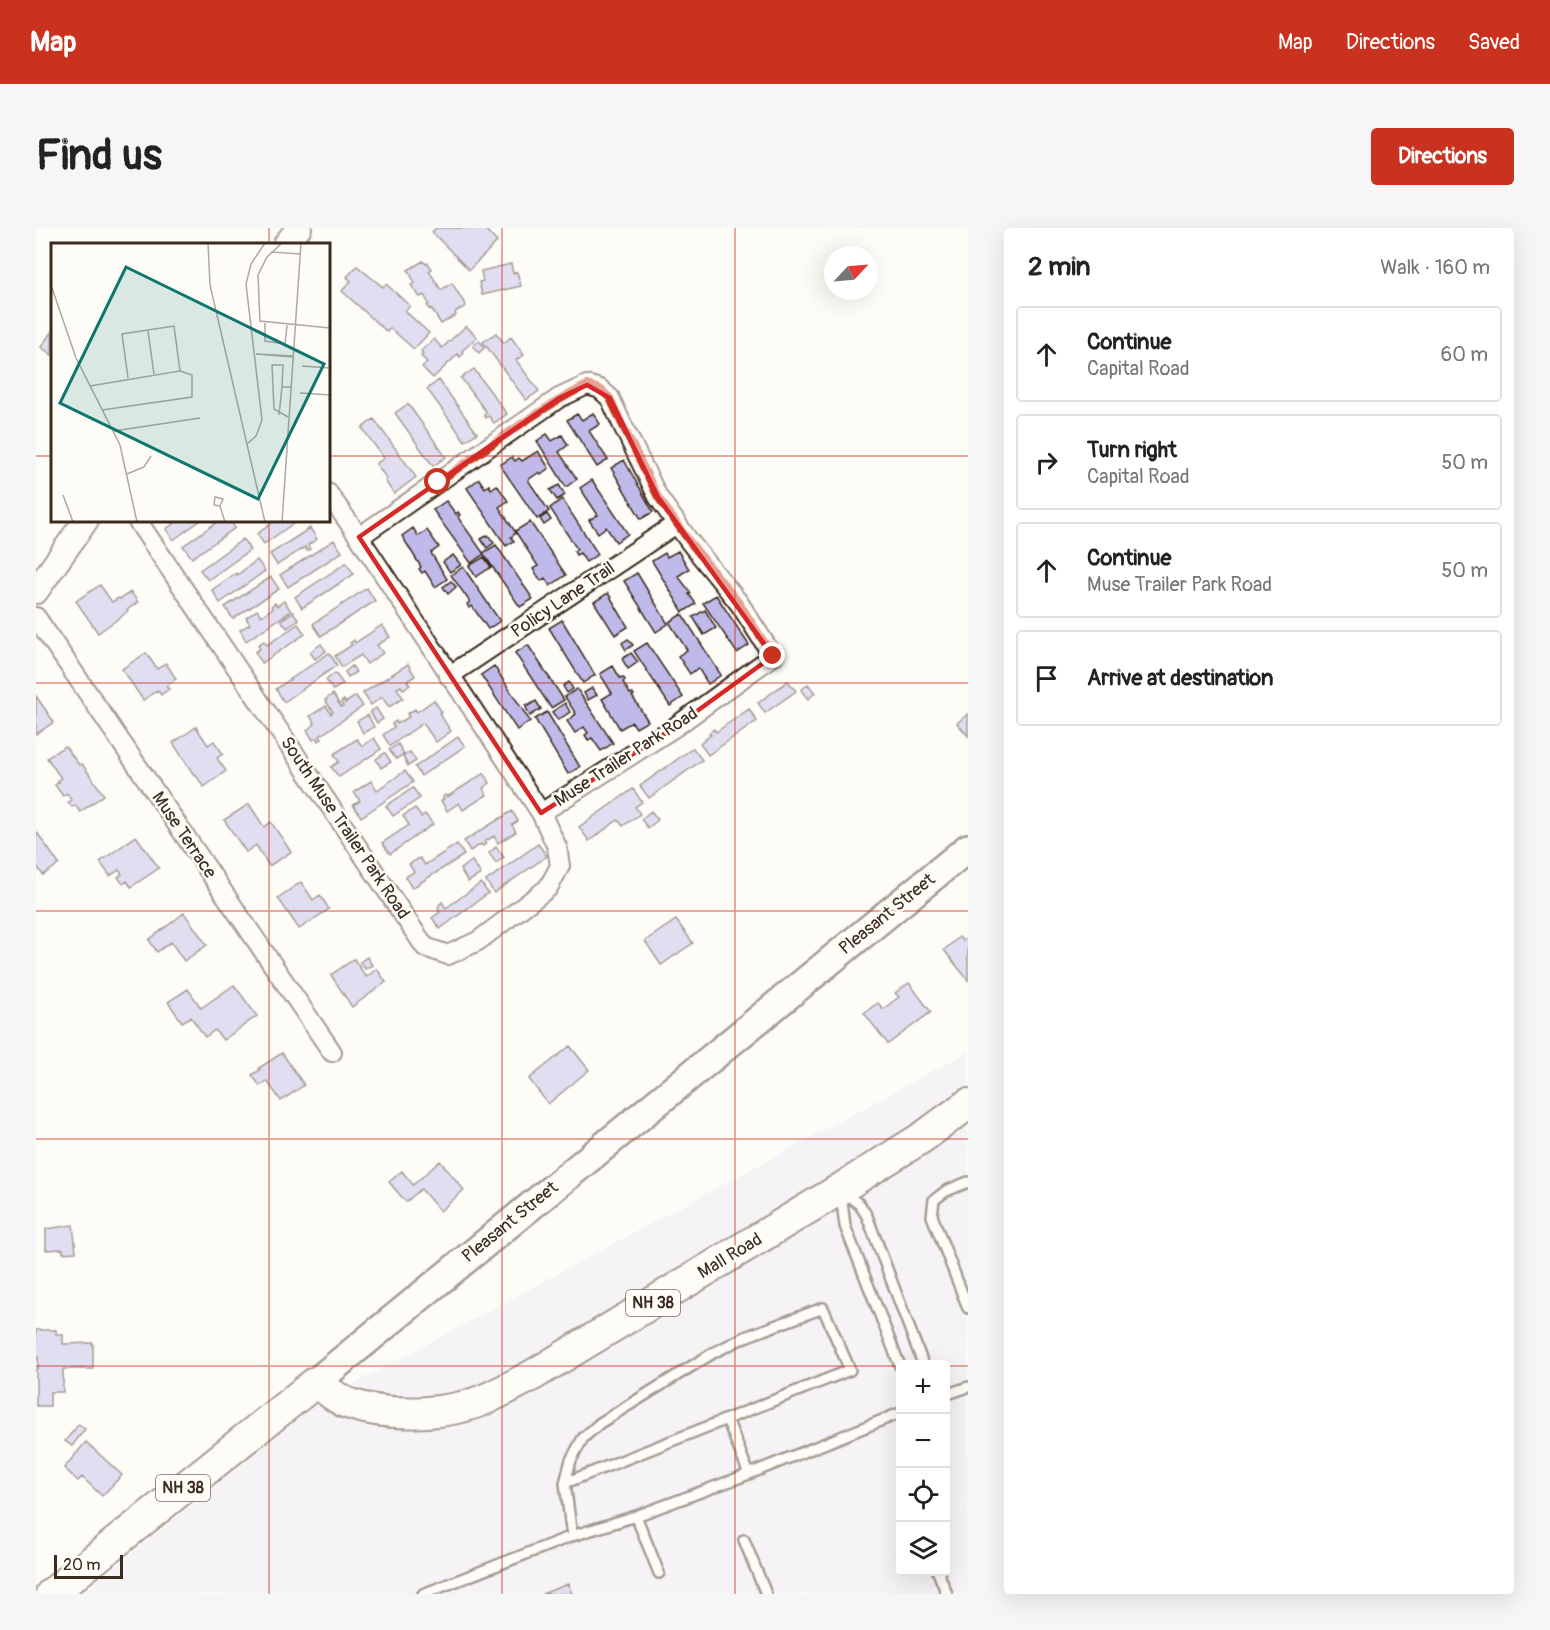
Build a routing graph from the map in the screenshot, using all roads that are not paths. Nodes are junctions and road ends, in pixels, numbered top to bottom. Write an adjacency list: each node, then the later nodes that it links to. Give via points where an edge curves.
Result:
1 (299, 228): 2 (street)
2 (287, 243)
3 (330, 496): 7 (street, Muse Trailer Park Road)
4 (85, 522): 8 (street)
5 (138, 522): 11 (street, South Muse Trailer Park Road, via 425,947 448,955 478,941 548,888 560,866 557,847)
6 (676, 524): 7 (street, via 658,497 610,398 587,385 560,398); 10 (street, Policy Lane Trail); 11 (street, Muse Trailer Park Road, via 739,603 773,656 675,727)
7 (359, 537): 10 (street, Muse Trailer Park Road)
8 (36, 591)
9 (36, 617): 13 (street, Muse Terrace)
10 (450, 676): 11 (street, Muse Trailer Park Road)
11 (541, 813)
12 (968, 848): 20 (main road, Pleasant Street)
13 (333, 1052)
14 (968, 1104): 16 (main road, Mall Road / NH 38)
15 (968, 1182): 17 (lane, via 934,1200 932,1216)
16 (840, 1189): 18 (lane, via 845,1226); 19 (lane, via 867,1216); 20 (main road, Mall Road / NH 38, via 533,1375 486,1399 435,1411 383,1411 345,1402)
17 (968, 1308)
18 (898, 1360)
19 (921, 1360)
20 (316, 1382): 32 (main road, Pleasant Street / NH 38)
21 (968, 1387): 22 (lane)
22 (950, 1393)
23 (898, 1414): 25 (lane)
24 (728, 1419): 25 (lane); 26 (lane); 26 (lane, via 850,1370 823,1308 713,1353 600,1423 583,1438)
25 (749, 1474): 27 (lane)
26 (565, 1483): 28 (lane)
27 (636, 1516): 28 (lane); 30 (lane)
28 (572, 1536): 33 (lane)
29 (744, 1540): 34 (lane)
30 (658, 1573)
31 (940, 1576): 35 (lane)
32 (51, 1594)
33 (423, 1594)
34 (765, 1594)
35 (947, 1594)

